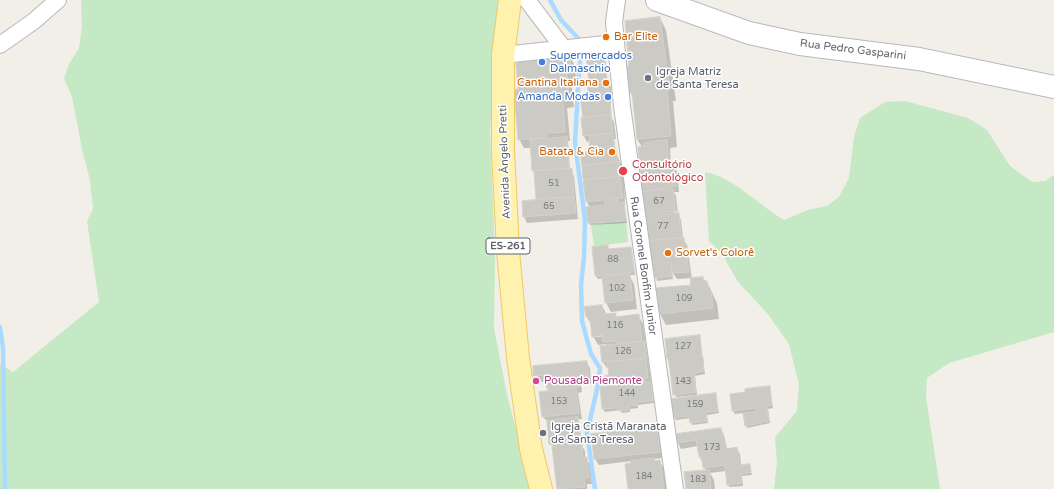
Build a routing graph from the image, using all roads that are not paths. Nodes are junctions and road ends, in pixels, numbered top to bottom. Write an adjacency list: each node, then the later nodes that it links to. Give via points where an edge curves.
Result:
1 (58, 0): 7 (street, via 34,22)
2 (510, 0): 9 (main road, Avenida Ângelo Pretti / ES-261)
3 (527, 0): 8 (street)
4 (617, 0): 6 (street, Rua Coronel Bonfim Junior)
5 (657, 0): 10 (street, Rua Pedro Gasparini, via 749,33 771,38 833,49 919,59)
6 (615, 43): 8 (street); 12 (street, Rua Coronel Bonfim Junior, via 637,224)
7 (0, 45)
8 (575, 48): 9 (street)
9 (503, 55): 11 (main road, Avenida Ângelo Pretti / ES-261, via 503,152 508,251 518,358 531,449)
10 (1054, 87)
11 (541, 489)
12 (675, 489)

